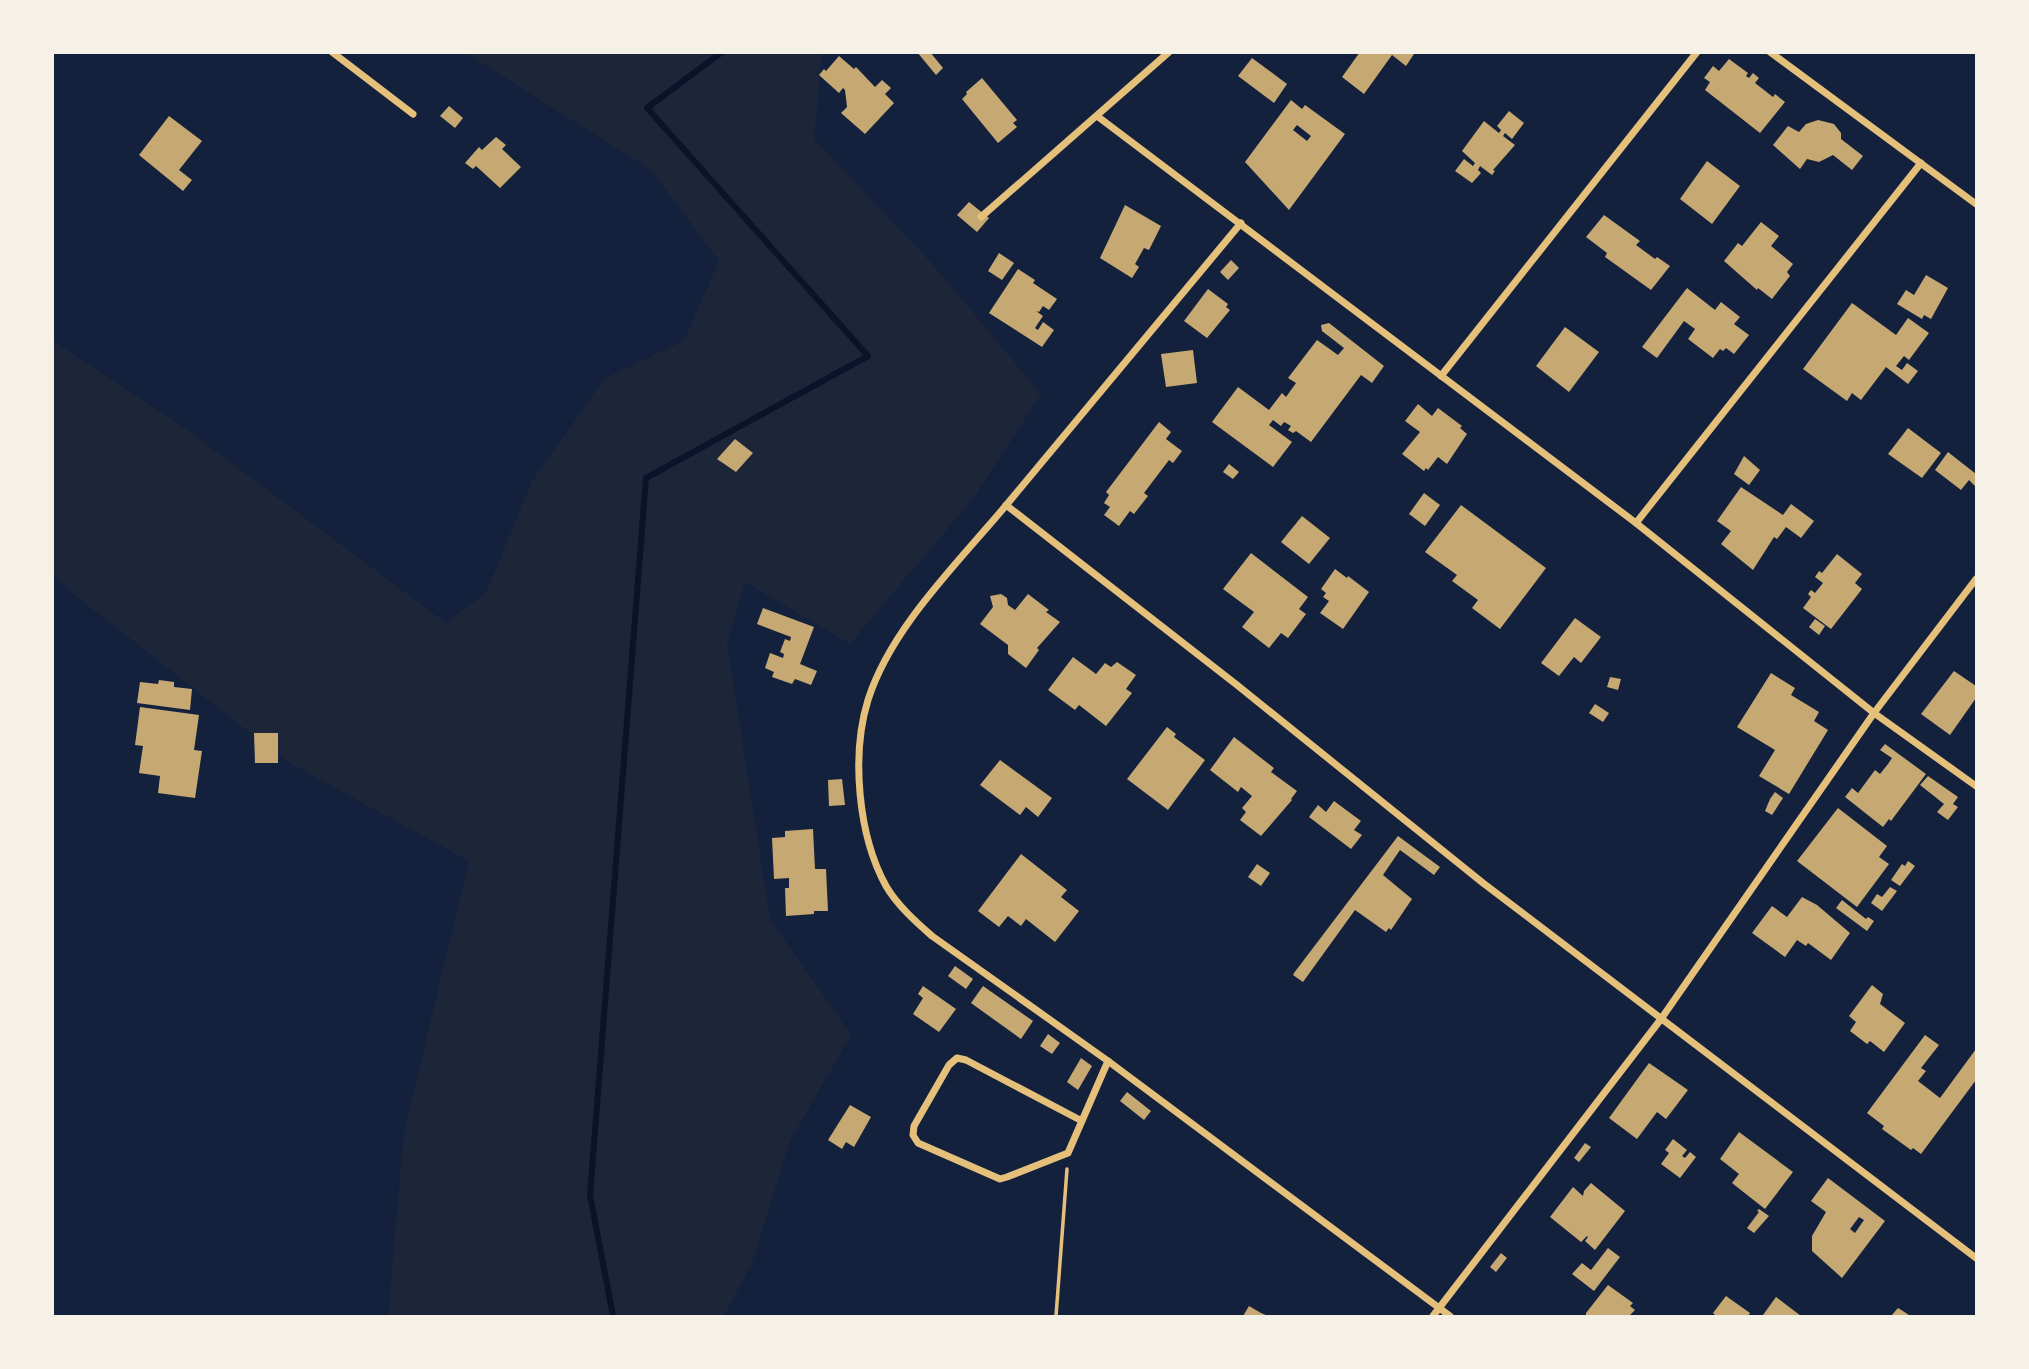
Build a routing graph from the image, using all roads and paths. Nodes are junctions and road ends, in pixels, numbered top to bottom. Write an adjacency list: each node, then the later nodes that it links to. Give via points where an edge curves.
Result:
1 (332, 52): 5 (street)
2 (1170, 52): 6 (street)
3 (1697, 52): 11 (street)
4 (1770, 52): 7 (street)
5 (413, 114)
6 (1097, 116): 9 (street); 10 (street)
7 (1920, 163): 8 (street); 13 (street)
8 (1976, 204)
9 (981, 217)
10 (1241, 222): 11 (street); 12 (street)
11 (1441, 376): 13 (street)
12 (1006, 505): 17 (street); 18 (street, via 889,651 862,724 860,780 865,829 887,888 913,919)
13 (1636, 523): 15 (street)
14 (1976, 579): 15 (street)
15 (1874, 713): 16 (street); 17 (street)
16 (1976, 786)
17 (1661, 1019): 21 (street); 22 (street)
18 (1108, 1060): 19 (street); 22 (street)
19 (1082, 1121): 20 (street); 20 (street, via 957,1058 914,1125 918,1143 1000,1179)
20 (1068, 1153): 23 (path)
21 (1976, 1258)
22 (1439, 1308): 24 (street); 25 (street)
23 (1056, 1317)
24 (1433, 1317)
25 (1450, 1317)

